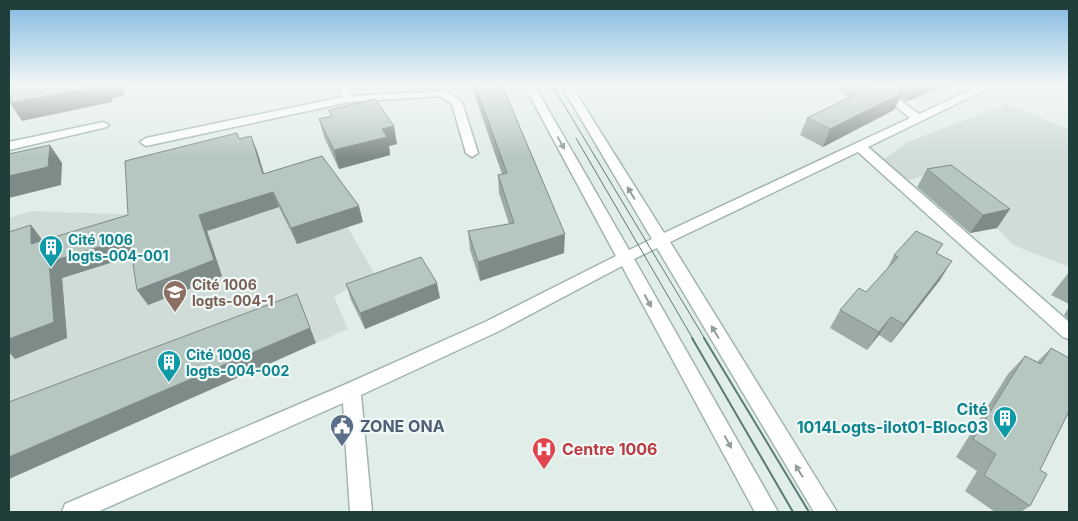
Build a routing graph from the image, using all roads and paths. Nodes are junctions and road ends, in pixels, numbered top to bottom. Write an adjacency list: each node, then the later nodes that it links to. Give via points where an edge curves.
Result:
1 (300, 109): 9 (street)
2 (459, 109): 12 (street)
3 (542, 109): 14 (street, one-way to 14)
4 (581, 109): 13 (street, one-way to 4)
5 (905, 109): 7 (street)
6 (939, 109): 7 (street)
7 (918, 119): 11 (street)
8 (103, 125): 10 (street)
9 (146, 142)
10 (9, 146)
11 (859, 146): 13 (street); 15 (street)
12 (472, 153)
13 (660, 242): 14 (street); 20 (street, one-way to 13)
14 (624, 258): 16 (street, via 491,327); 19 (street, one-way to 19)
15 (1069, 332)
16 (351, 391): 17 (street); 18 (street)
17 (73, 512)
18 (361, 512)
19 (767, 512)
20 (826, 512)

